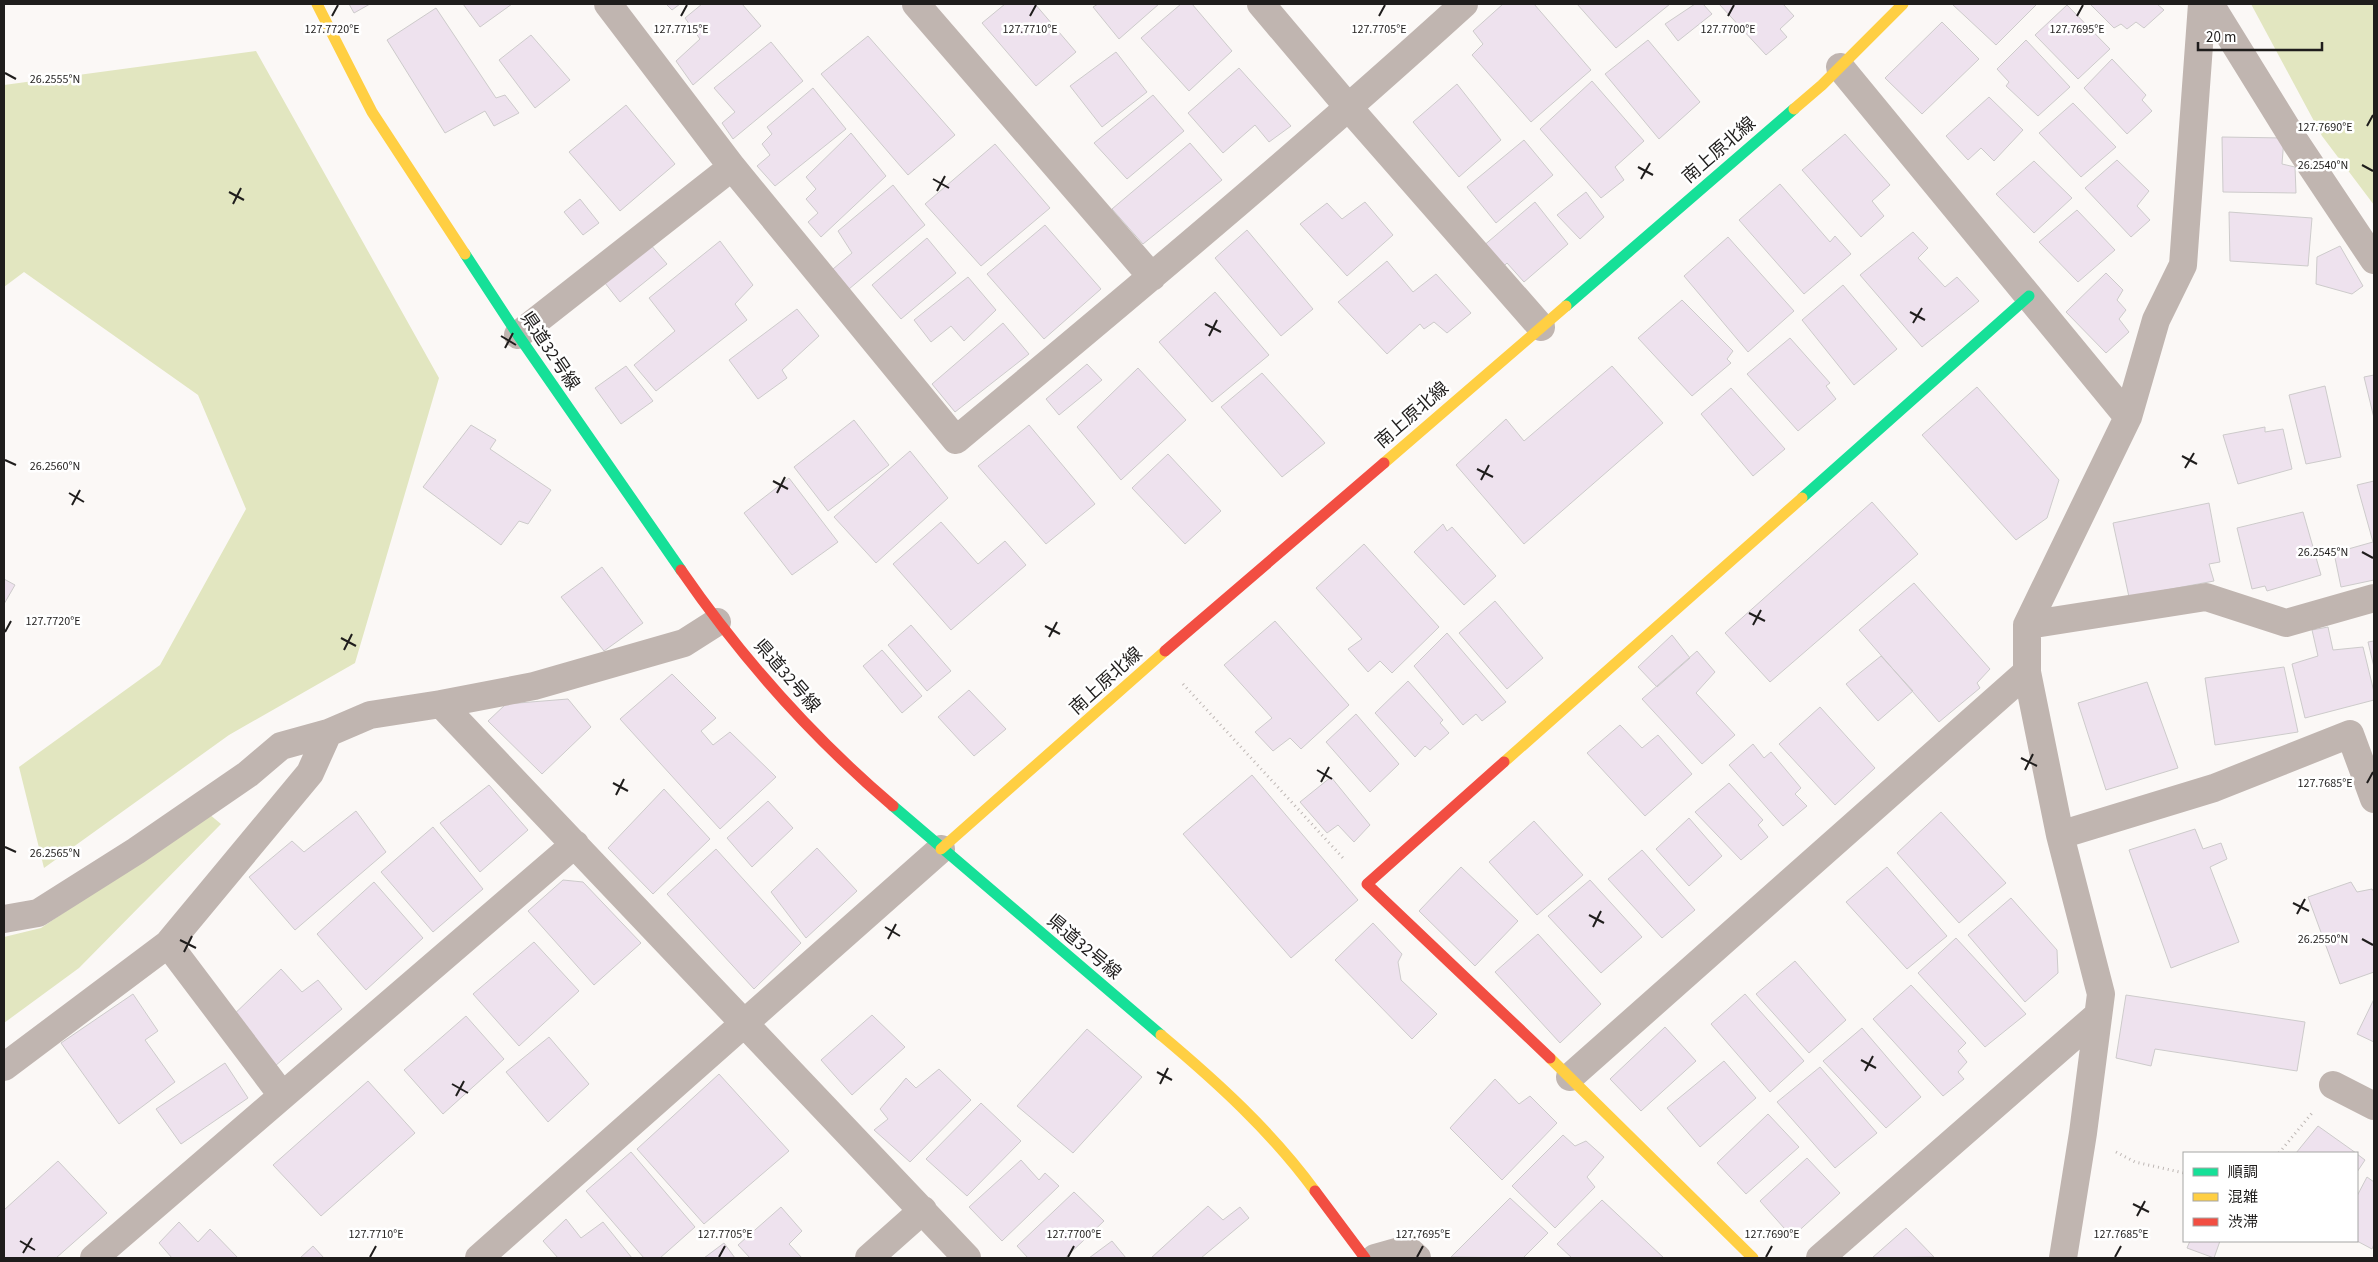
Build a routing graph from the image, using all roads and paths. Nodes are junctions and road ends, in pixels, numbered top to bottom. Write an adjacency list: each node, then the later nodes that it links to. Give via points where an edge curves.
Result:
1 (316, 4): 16 (street, 県道32号線, via 372,112)
2 (608, 4): 11 (street)
3 (916, 4): 13 (street)
4 (1261, 4): 10 (street)
5 (1464, 4): 10 (street)
6 (1903, 4): 9 (street, 南上原北線)
7 (2202, 4): 17 (street, via 2183,265 2156,320)
8 (2210, 4): 12 (street, via 2296,143)
9 (1840, 67): 14 (street); 15 (street, 南上原北線)
10 (1349, 108): 13 (street); 15 (street)
11 (732, 167): 13 (street, via 956,440); 16 (street)
12 (2374, 260)
13 (1152, 277)
14 (2029, 296): 17 (street); 29 (street)
15 (1541, 327): 21 (street, 南上原北線)
16 (518, 335): 19 (street, 県道32号線)
17 (2128, 417): 20 (street)
18 (2374, 598): 20 (street, via 2286,623 2206,597)
19 (717, 622): 23 (street, via 684,643 534,686); 28 (street, 県道32号線, via 802,721)
20 (2026, 625): 22 (street)
21 (1159, 657): 28 (street, 南上原北線); 29 (path)
22 (2027, 672): 26 (street); 35 (street)
23 (441, 704): 24 (street, via 370,715); 27 (street)
24 (328, 733): 30 (street, via 281,746 248,774 136,851 38,913); 31 (street, via 310,773)
25 (2374, 799): 26 (street, via 2350,734 2214,788)
26 (2060, 835): 32 (street, via 2101,994)
27 (575, 844): 33 (street); 37 (street)
28 (940, 849): 33 (street); 47 (street, 県道32号線, via 1192,1061 1249,1114 1300,1170)
29 (1367, 884): 35 (street)
30 (4, 919)
31 (168, 944): 34 (street); 37 (street)
32 (2098, 1015): 39 (street); 51 (street)
33 (743, 1022): 42 (street); 44 (street)
34 (4, 1067)
35 (1570, 1077): 50 (street)
36 (2334, 1085): 38 (street); 40 (path)
37 (282, 1096): 43 (street)
38 (2374, 1106)
39 (2083, 1133): 41 (path, via 2135,1162); 52 (street)
40 (2280, 1152)
41 (2183, 1173)
42 (923, 1210): 45 (street); 46 (street)
43 (94, 1258)
44 (479, 1258)
45 (868, 1258)
46 (967, 1258)
47 (1365, 1258)
48 (1375, 1258): 49 (street, via 1407,1249)
49 (1417, 1258)
50 (1753, 1258)
51 (1820, 1258)
52 (2063, 1258)

